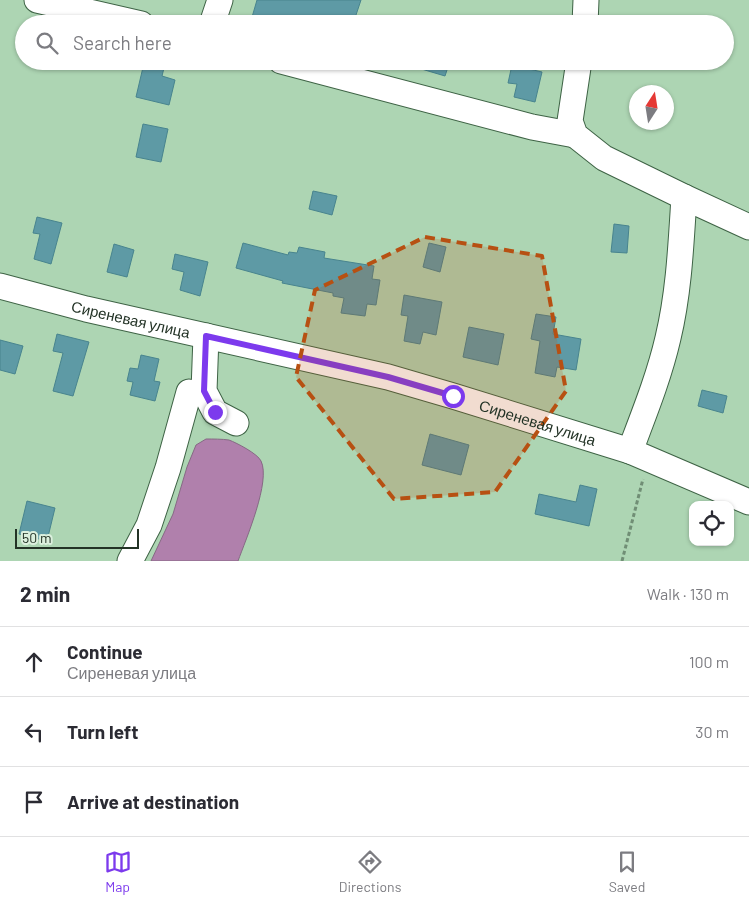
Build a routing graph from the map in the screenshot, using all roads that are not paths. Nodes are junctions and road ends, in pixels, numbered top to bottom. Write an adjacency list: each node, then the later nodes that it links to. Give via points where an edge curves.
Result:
1 (37, 0): 4 (street)
2 (220, 0): 5 (street)
3 (586, 0): 6 (street)
4 (102, 15)
5 (215, 15)
6 (585, 15)
7 (315, 70): 9 (street, via 532,127)
8 (578, 70): 9 (street, via 570,121)
9 (575, 135): 10 (street, via 604,158)
10 (684, 197): 11 (street); 16 (street, via 679,267 668,338)
11 (749, 227)
12 (0, 286): 13 (street, Сиреневая улица)
13 (206, 336): 15 (street, via 204,391 215,412); 16 (street, Сиреневая улица, via 388,377)
14 (189, 392): 18 (street, via 149,526)
15 (236, 423)
16 (639, 455): 17 (street, Сиреневая улица)
17 (749, 502)
18 (130, 561)

